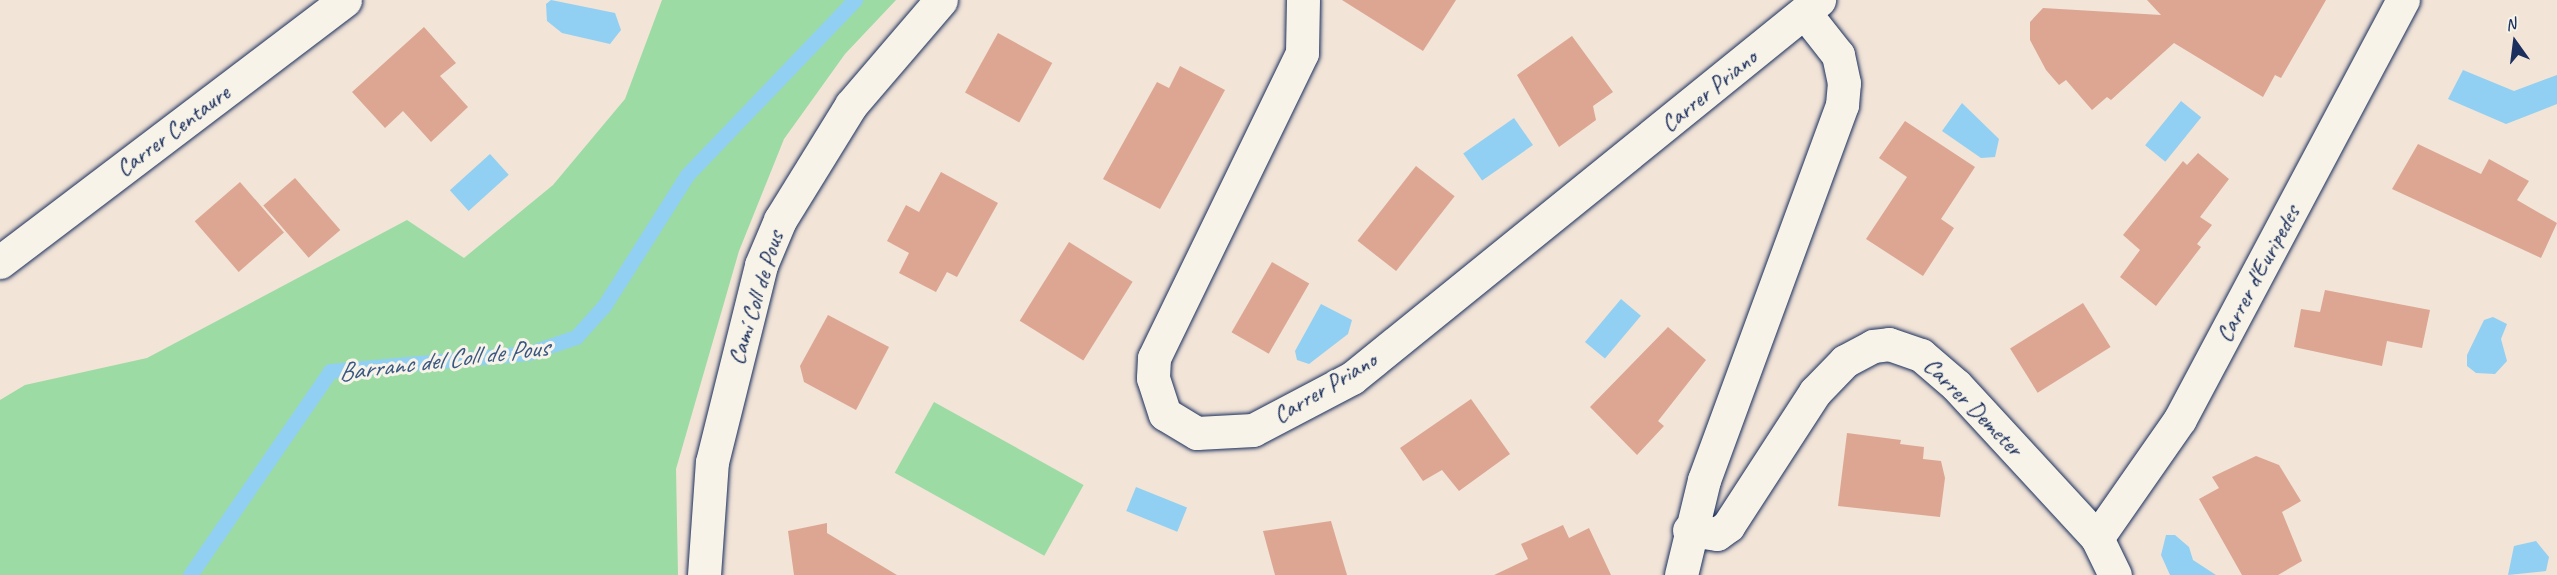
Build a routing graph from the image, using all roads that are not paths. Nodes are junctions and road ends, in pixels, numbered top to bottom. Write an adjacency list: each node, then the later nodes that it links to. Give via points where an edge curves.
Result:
1 (345, 0): 6 (street, Carrer Centaure)
2 (941, 0): 9 (street, Camí Coll de Pous, via 851,105 780,220 761,266 712,462)
3 (1303, 0): 5 (street, Carrer Priano, via 1302,53 1154,358 1153,378 1165,414 1197,433 1253,430 1352,378)
4 (2403, 0): 8 (street, Carrer d'Euripedes, via 2180,419)
5 (1812, 6): 7 (street, via 1838,56 1845,83 1842,105)
6 (0, 262)
7 (1689, 530): 8 (street, Carrer Demeter, via 1718,534 1728,526 1815,392 1845,361 1873,346 1889,344 1922,355 1956,385); 10 (street)
8 (2097, 538): 11 (street, Carrer Demeter)
9 (704, 575)
10 (1681, 575)
11 (2115, 575)

